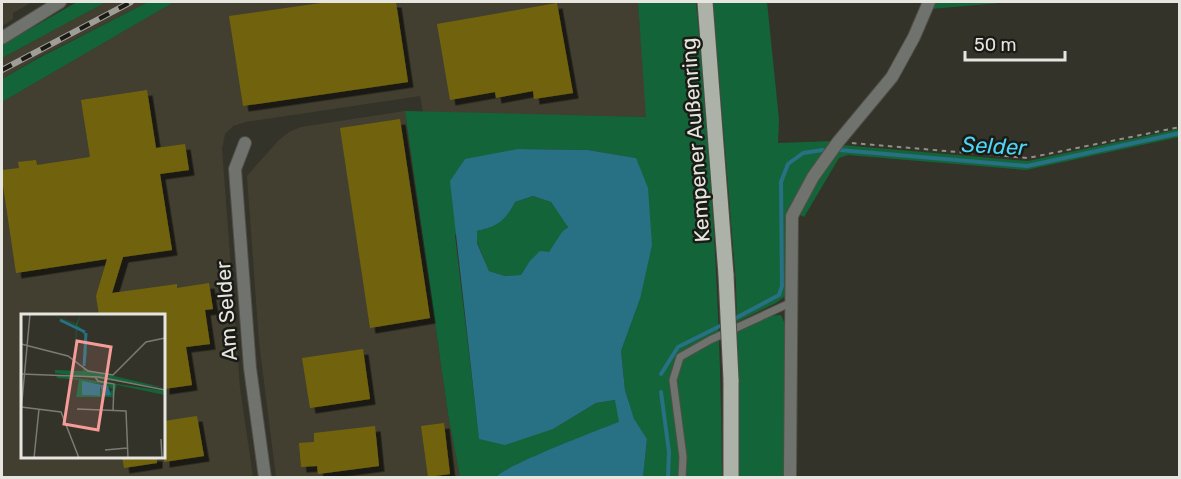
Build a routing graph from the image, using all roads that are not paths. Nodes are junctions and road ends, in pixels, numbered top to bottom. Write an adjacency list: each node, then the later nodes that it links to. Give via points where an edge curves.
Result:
1 (60, 2): 4 (street)
2 (705, 2): 9 (main road, Kempener Außenring, bridge, via 726,275)
3 (929, 2): 6 (street, via 892,77 835,146 792,216)
4 (2, 38)
5 (245, 143): 7 (street, Am Selder, via 235,169 250,368)
6 (790, 303): 8 (lane, via 680,357 673,380 684,457); 10 (street)
7 (265, 477)
8 (682, 477)
9 (731, 477)
10 (790, 477)

